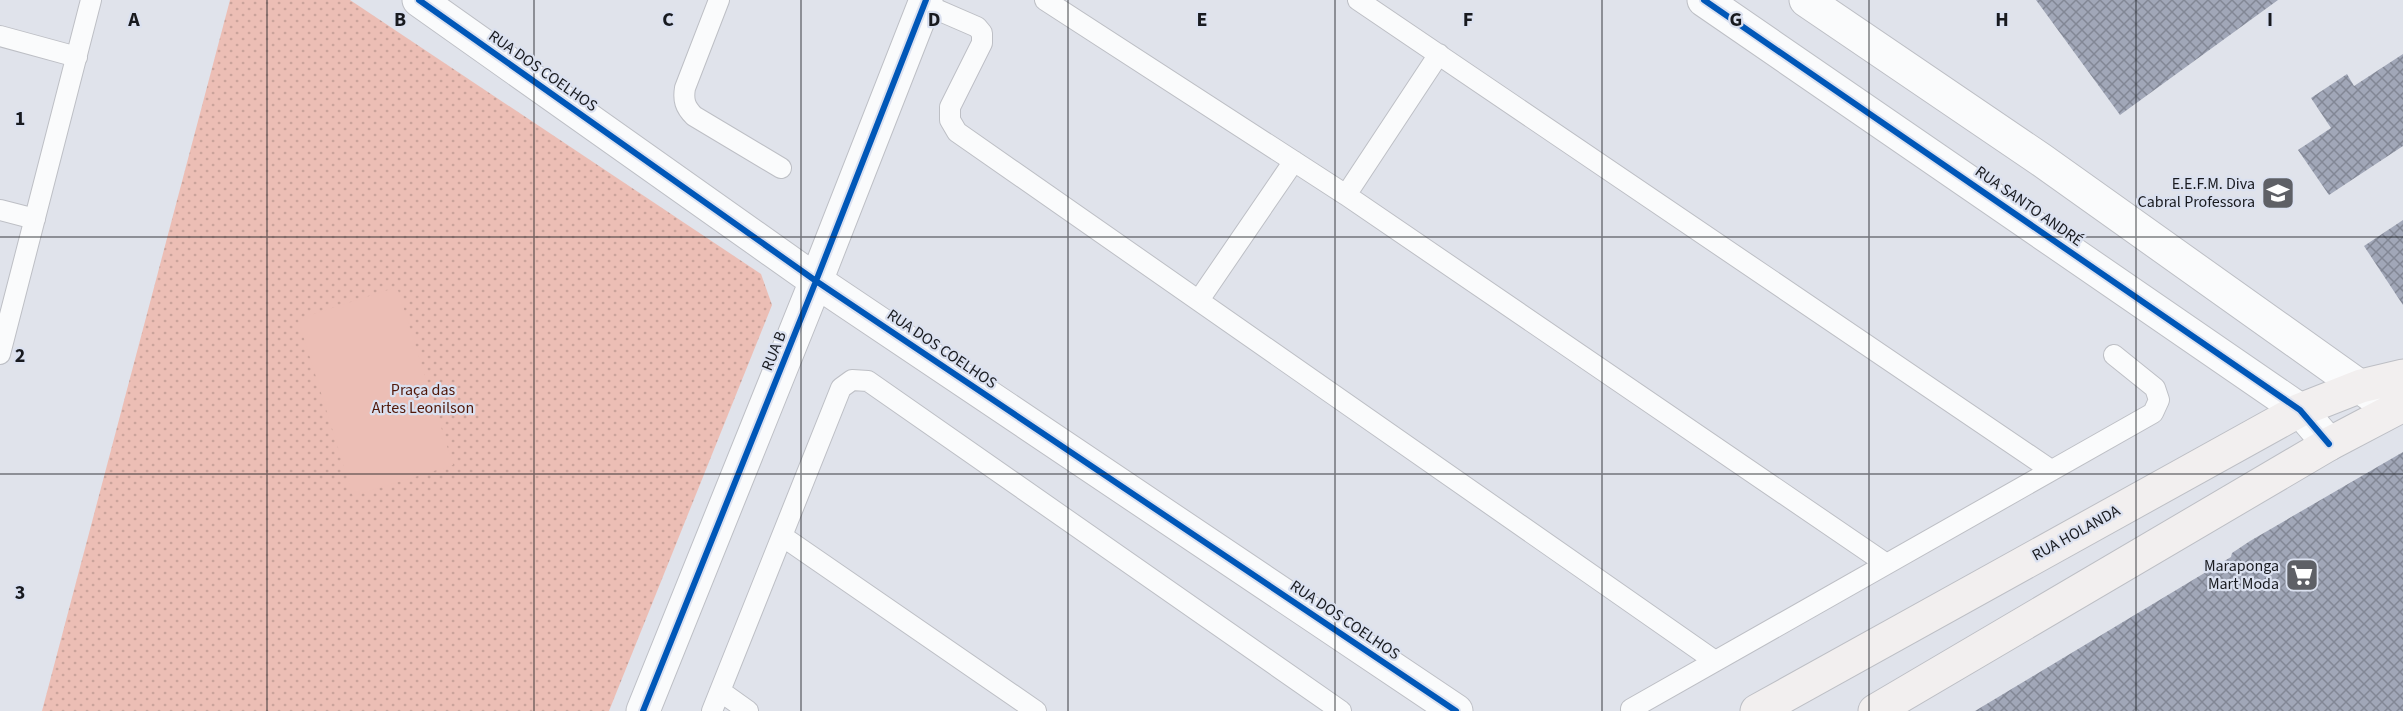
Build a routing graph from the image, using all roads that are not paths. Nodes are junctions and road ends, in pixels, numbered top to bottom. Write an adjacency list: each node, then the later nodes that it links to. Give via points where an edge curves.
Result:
1 (91, 0): 11 (lane)
2 (418, 0): 17 (street, RUA DOS COELHOS)
3 (719, 0): 13 (lane, via 685,88 686,108)
4 (1045, 0): 12 (lane)
5 (1358, 0): 10 (lane)
6 (1704, 0): 24 (street, RUA SANTO ANDRÉ)
7 (1806, 0): 22 (street, via 2040,159)
8 (925, 2): 17 (street, RUA B); 18 (lane, via 982,33 982,43 950,107 950,120 957,132)
9 (0, 36): 11 (lane)
10 (1439, 54): 14 (lane); 26 (lane)
11 (77, 57): 16 (lane)
12 (1294, 161): 14 (lane); 18 (lane)
13 (781, 168)
14 (1346, 195): 28 (lane)
15 (0, 210): 16 (lane)
16 (35, 219): 19 (lane)
17 (816, 281): 32 (street, RUA B); 37 (street, RUA DOS COELHOS)
18 (1199, 300): 29 (lane)
19 (0, 354)
20 (2114, 355): 26 (lane, via 2155,388 2158,400 2153,413)
21 (2403, 376): 22 (street, RUA HOLANDA)
22 (2361, 386): 23 (street); 24 (street, RUA HOLANDA)
23 (2398, 407): 25 (street)
24 (2300, 410): 25 (street, RUA SANTO ANDRÉ); 38 (street, RUA HOLANDA)
25 (2329, 444): 39 (street)
26 (2051, 470): 28 (lane)
27 (782, 536): 30 (lane); 35 (lane); 36 (lane, via 841,388 852,381 868,381)
28 (1885, 563): 29 (lane)
29 (1715, 660): 31 (lane)
30 (720, 691): 33 (lane); 34 (lane)
31 (1631, 709)
32 (643, 711)
33 (712, 711)
34 (748, 711)
35 (1036, 711)
36 (1341, 711)
37 (1456, 711)
38 (1757, 711)
39 (1875, 711)

